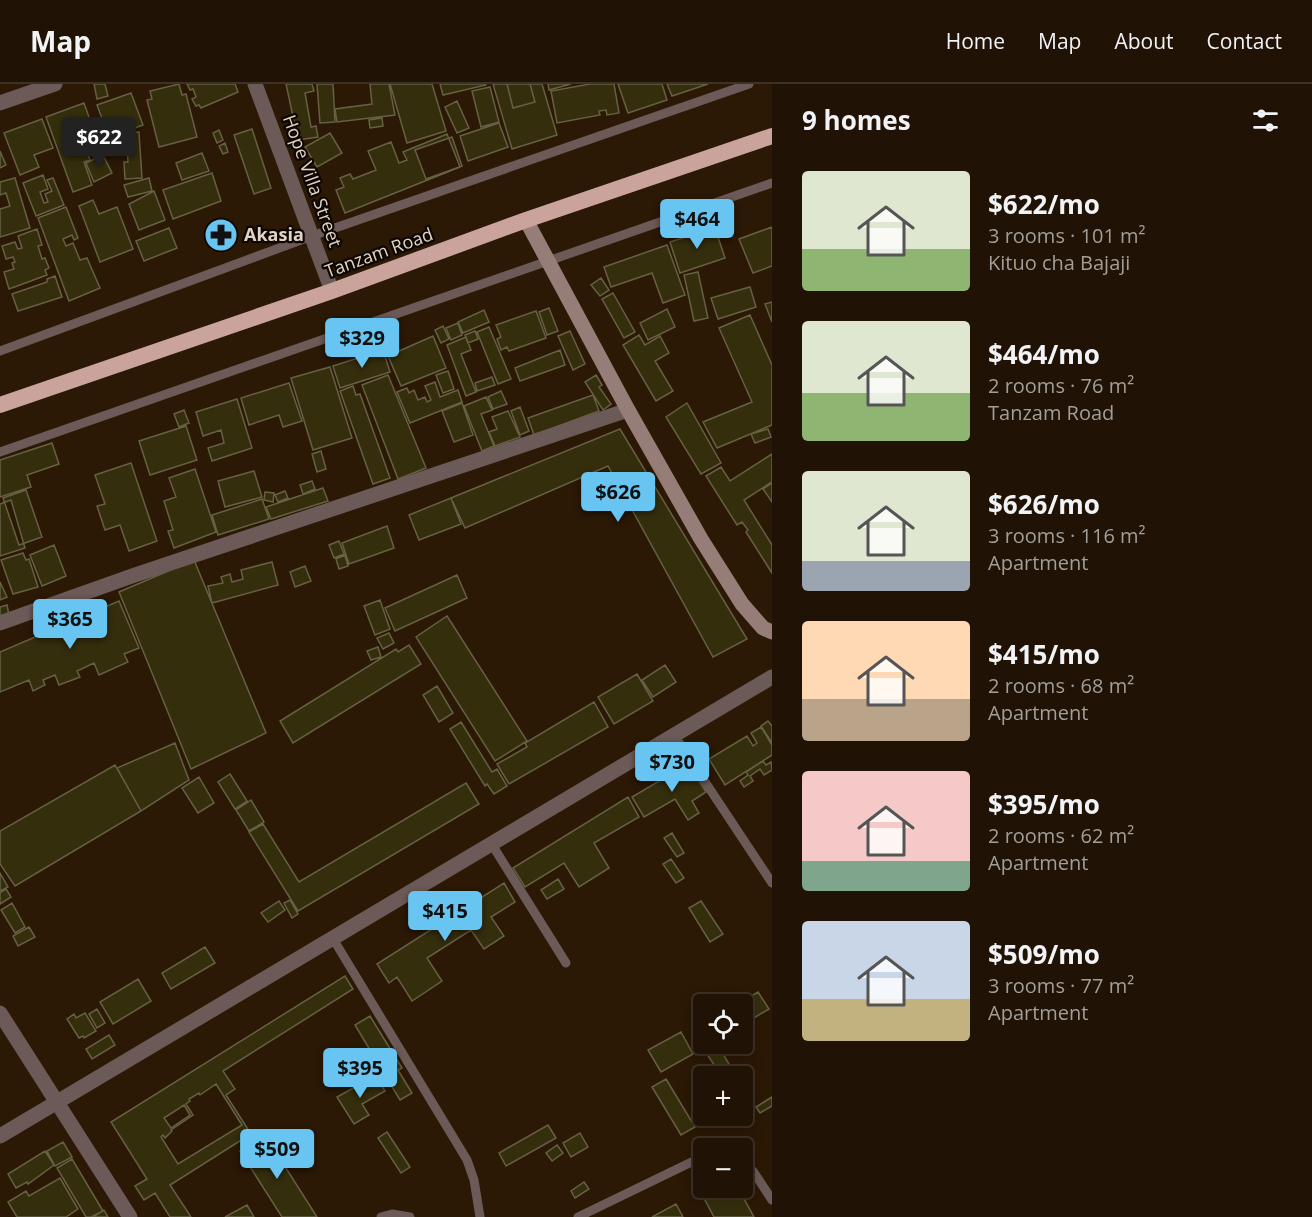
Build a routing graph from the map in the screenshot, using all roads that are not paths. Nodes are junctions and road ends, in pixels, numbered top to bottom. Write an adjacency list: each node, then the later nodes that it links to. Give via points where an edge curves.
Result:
1 (55, 84): 4 (street)
2 (255, 84): 8 (street, Hope Villa Street)
3 (749, 84): 8 (lane)
4 (0, 103)
5 (772, 136): 7 (highway, Tanzam Road)
6 (772, 183): 9 (lane)
7 (526, 220): 9 (main road); 10 (highway, Tanzam Road)
8 (312, 236): 10 (street, Hope Villa Street); 11 (lane)
9 (546, 260): 13 (main road); 14 (lane)
10 (332, 291): 12 (highway, Tanzam Road)
11 (0, 351)
12 (0, 405)
13 (628, 410): 15 (street); 16 (main road, via 742,604)
14 (0, 452)
15 (0, 623)
16 (772, 632)
17 (772, 677): 18 (street)
18 (674, 735): 19 (street); 20 (lane)
19 (491, 843): 21 (street); 22 (lane)
20 (772, 883)
21 (332, 938): 24 (street); 32 (lane, via 467,1160)
22 (567, 963)
23 (0, 1014): 24 (street)
24 (56, 1102): 25 (street); 29 (street)
25 (0, 1136)
26 (693, 1161): 33 (lane)
27 (753, 1171): 28 (lane)
28 (772, 1200)
29 (130, 1217)
30 (381, 1217): 31 (lane)
31 (410, 1217)
32 (480, 1217)
33 (578, 1217)

